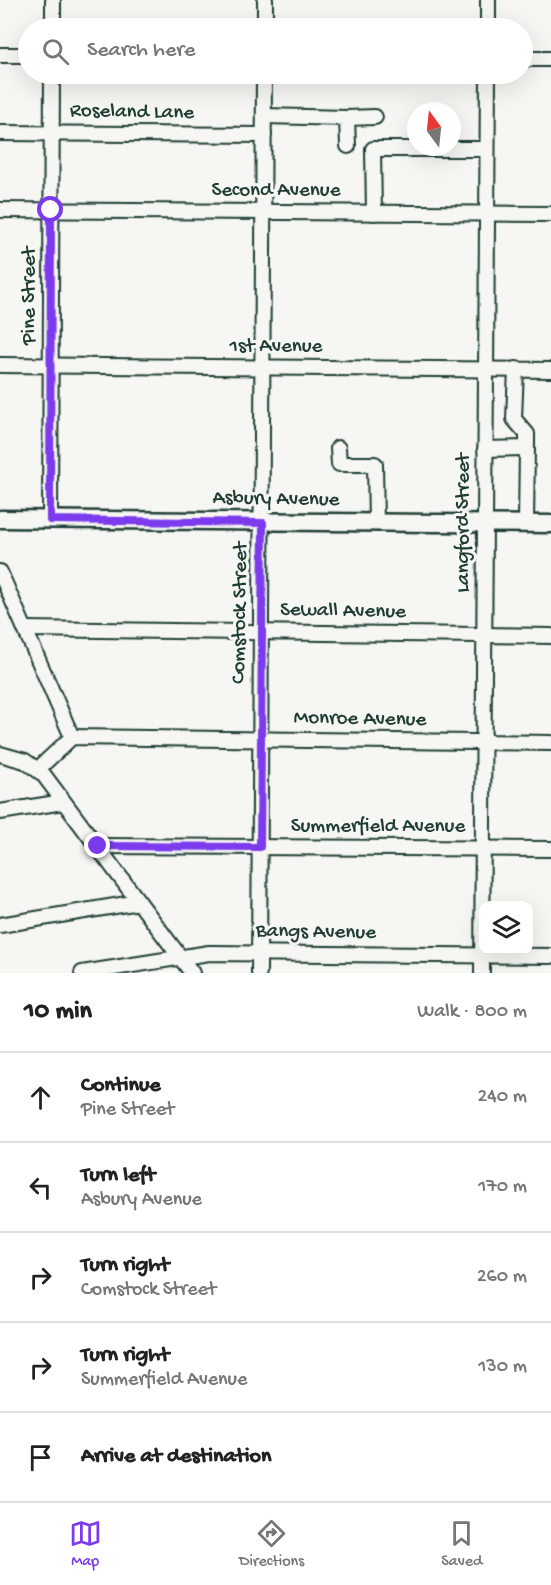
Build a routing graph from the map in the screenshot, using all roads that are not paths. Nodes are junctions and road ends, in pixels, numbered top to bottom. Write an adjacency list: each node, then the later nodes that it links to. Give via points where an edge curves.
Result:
1 (53, 0): 4 (street)
2 (265, 0): 5 (street)
3 (488, 0): 6 (street)
4 (53, 18)
5 (265, 18)
6 (488, 18)
7 (0, 55): 8 (street)
8 (18, 55)
9 (533, 59): 10 (street)
10 (551, 59)
11 (52, 84): 18 (street, Pine Street)
12 (264, 84): 14 (street, Comstock Street)
13 (488, 84): 21 (street, Langford Street)
14 (264, 116): 16 (street); 19 (street, Comstock Street)
15 (375, 117): 16 (street)
16 (347, 118): 20 (street)
17 (0, 133): 18 (street, Roseland Lane)
18 (52, 133): 19 (street, Roseland Lane); 23 (street, Pine Street)
19 (264, 135): 24 (street, Comstock Street)
20 (348, 146)
21 (487, 149): 25 (street, via 373,149); 26 (street, Langford Street)
22 (0, 210): 23 (street, Second Avenue)
23 (51, 210): 24 (street, Second Avenue); 29 (street, Pine Street)
24 (265, 212): 25 (street, Second Avenue); 30 (street, Comstock Street)
25 (374, 213): 26 (street, Second Avenue)
26 (486, 213): 27 (street, Second Avenue); 31 (street, Langford Street)
27 (551, 214)
28 (0, 365): 29 (street, 1st Avenue)
29 (51, 366): 30 (street, 1st Avenue); 38 (street, Pine Street)
30 (264, 368): 31 (street, 1st Avenue); 39 (street, Comstock Street)
31 (485, 369): 32 (street, 1st Avenue); 36 (street, Langford Street)
32 (516, 369): 33 (street, 1st Avenue); 35 (street, via 514,419 527,434)
33 (551, 370)
34 (339, 448): 40 (street, via 339,464 374,457)
35 (527, 448): 36 (street); 42 (street)
36 (484, 449): 41 (street, Langford Street)
37 (0, 519): 38 (main road, Asbury Avenue)
38 (50, 520): 39 (main road, Asbury Avenue)
39 (263, 523): 40 (main road, Asbury Avenue); 46 (street, Comstock Street)
40 (376, 523): 41 (main road, Asbury Avenue)
41 (484, 524): 42 (main road, Asbury Avenue); 47 (street, Langford Street)
42 (526, 524): 43 (main road, Asbury Avenue)
43 (551, 524)
44 (0, 572): 45 (street)
45 (26, 629): 46 (street, Sewall Avenue); 49 (street)
46 (262, 632): 47 (street, Sewall Avenue); 50 (street, Comstock Street)
47 (485, 635): 48 (street, Sewall Avenue); 51 (street, Langford Street)
48 (551, 636)
49 (72, 737): 50 (street, Monroe Avenue); 54 (street)
50 (261, 740): 51 (street, Monroe Avenue); 58 (street, Comstock Street)
51 (484, 742): 52 (street, Monroe Avenue); 59 (street, Langford Street)
52 (551, 743)
53 (0, 754): 54 (street)
54 (38, 769): 55 (street)
55 (63, 802): 56 (street); 57 (street)
56 (0, 812)
57 (98, 846): 58 (street, Summerfield Avenue); 62 (street)
58 (260, 847): 59 (street, Summerfield Avenue); 64 (street, Comstock Street)
59 (483, 849): 60 (street, Summerfield Avenue); 61 (street, Langford Street)
60 (551, 849)
61 (483, 901)
62 (139, 902): 63 (street); 67 (street)
63 (0, 925)
64 (259, 953): 65 (street, Bangs Avenue); 67 (street, Bangs Avenue); 71 (street, Comstock Street)
65 (479, 955)
66 (482, 955): 68 (street, Bangs Avenue); 72 (street, Langford Street)
67 (180, 956): 69 (street, Bangs Avenue); 70 (street)
68 (551, 956)
69 (82, 973)
70 (192, 973)
71 (259, 973)
72 (482, 973)

